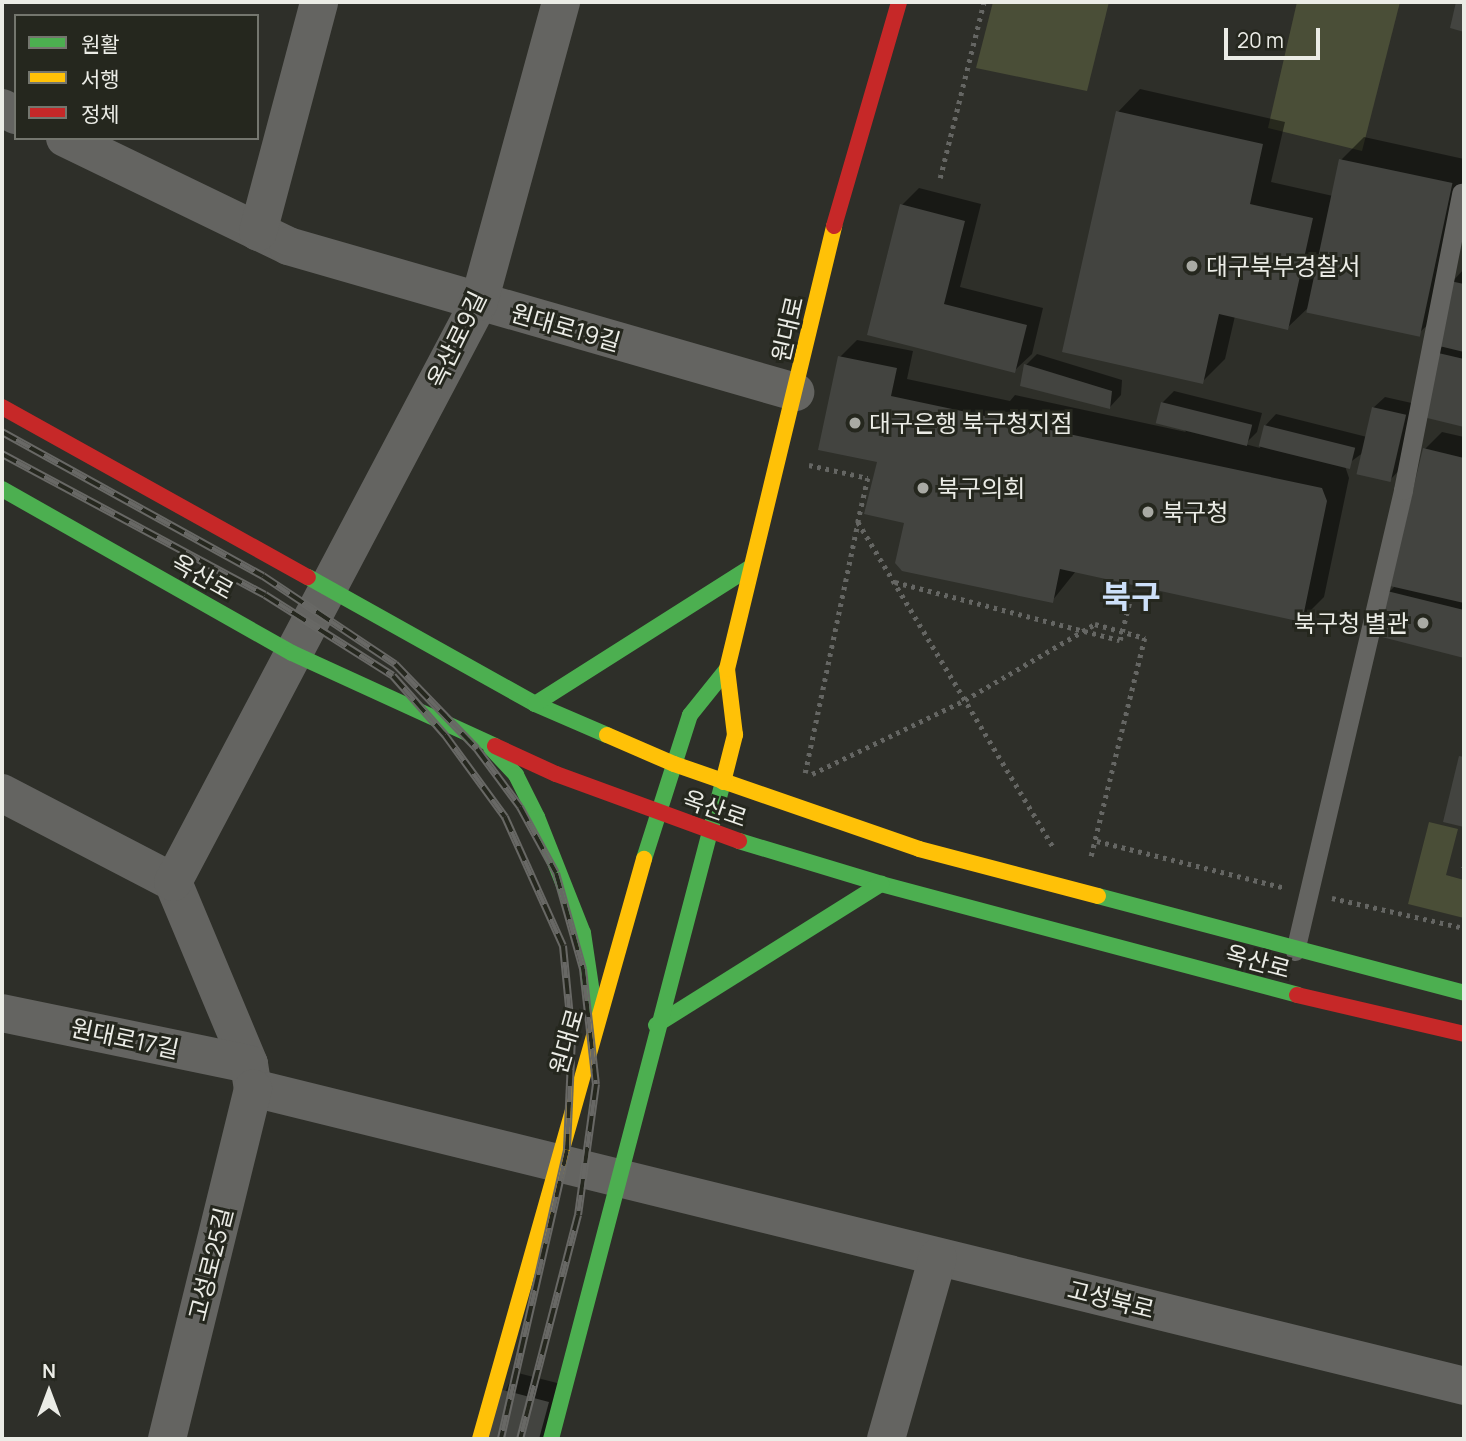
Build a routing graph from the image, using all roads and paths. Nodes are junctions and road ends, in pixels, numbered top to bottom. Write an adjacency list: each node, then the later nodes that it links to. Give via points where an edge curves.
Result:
1 (319, 2): 8 (street)
2 (561, 2): 9 (street, 옥산로9길)
3 (899, 2): 10 (main road, 원대로, via 852,153)
4 (984, 2): 6 (path)
5 (69, 140): 8 (street, 원대로19길)
6 (940, 178)
7 (1461, 193): 38 (lane, via 1403,490)
8 (258, 232): 9 (street, 원대로19길, via 288,246)
9 (479, 302): 10 (street, 원대로19길); 17 (street, 옥산로9길)
10 (795, 392): 12 (main road, 원대로)
11 (2, 407): 17 (main road, 옥산로)
12 (777, 458): 14 (path, via 868,478); 15 (main road, 원대로)
13 (2, 489): 21 (main road, 옥산로)
14 (858, 522): 16 (path); 27 (path)
15 (748, 569): 22 (main road, 원대로); 24 (main road)
16 (894, 582): 19 (path); 23 (path)
17 (325, 589): 21 (street, 옥산로9길); 24 (main road, 옥산로)
18 (1131, 596): 20 (path)
19 (1086, 629): 20 (path, via 1095,624); 20 (path, via 1120,640); 23 (path)
20 (1122, 632): 33 (path, via 1144,638)
21 (292, 653): 25 (main road, 옥산로); 36 (street)
22 (727, 670): 26 (main road, 원대로, via 690,715); 28 (main road, 원대로, via 735,735)
23 (965, 700): 27 (path); 34 (path, via 1055,849)
24 (535, 704): 26 (main road, 옥산로)
25 (485, 741): 31 (main road, 옥산로); 43 (main road, via 516,775 578,920)
26 (674, 764): 28 (main road, 옥산로); 31 (main road, 원대로)
27 (804, 778): 29 (path)
28 (723, 781): 32 (main road, 원대로); 40 (main road, 옥산로, via 919,849)
29 (818, 781)
30 (2, 793): 36 (street)
31 (658, 811): 32 (main road, 옥산로); 43 (main road, 원대로)
32 (707, 831): 37 (main road, 옥산로); 44 (main road, 원대로)
33 (1097, 841): 35 (path, via 1093,858); 38 (path)
34 (1042, 845)
35 (1080, 855)
36 (173, 883): 46 (street)
37 (881, 884): 44 (main road); 45 (main road, 옥산로, via 1297,995)
38 (1309, 893): 39 (path, via 1398,909); 40 (lane)
39 (1464, 928)
40 (1295, 951): 41 (main road, 옥산로)
41 (1464, 993)
42 (2, 1013): 46 (street, 원대로17길)
43 (595, 1021): 47 (main road, 원대로)
44 (656, 1025): 48 (main road, 원대로)
45 (1464, 1034)
46 (251, 1076): 47 (street); 52 (street, 고성로25길)
47 (555, 1162): 48 (street, 고성북로); 53 (main road, 원대로)
48 (616, 1175): 49 (street, 고성북로); 54 (main road, 원대로)
49 (938, 1257): 50 (street, 고성북로); 51 (street)
50 (1464, 1386)
51 (890, 1438)
52 (167, 1439)
53 (480, 1439)
54 (551, 1439)

